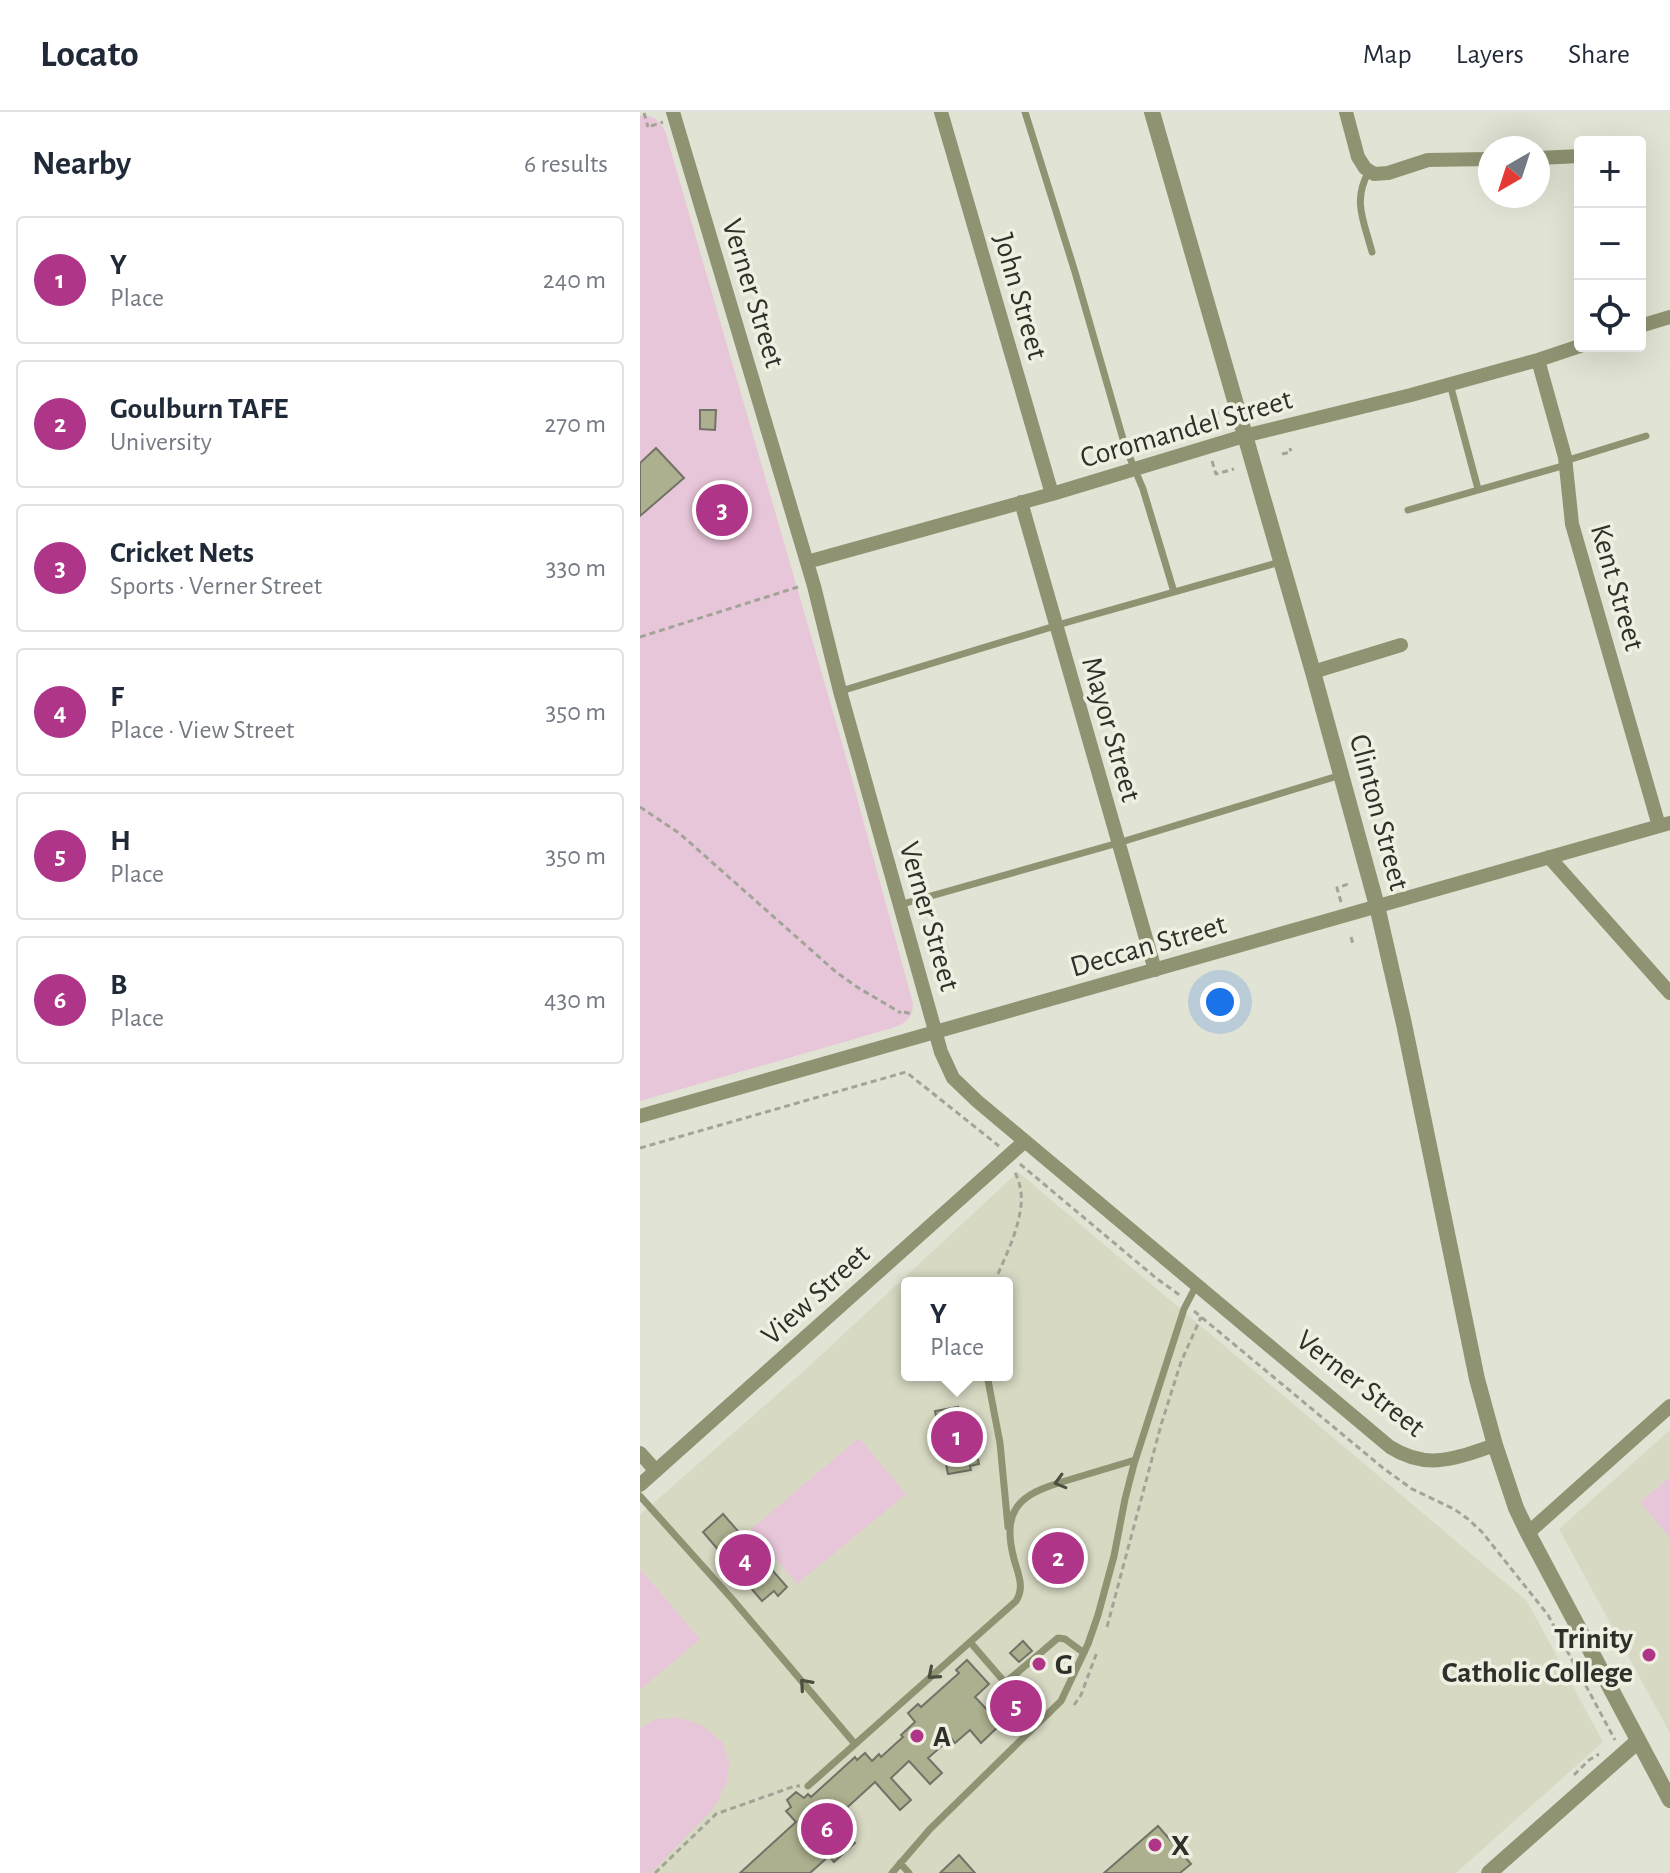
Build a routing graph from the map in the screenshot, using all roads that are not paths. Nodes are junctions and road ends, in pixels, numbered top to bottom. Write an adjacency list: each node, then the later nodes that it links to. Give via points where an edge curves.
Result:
1 (941, 112): 21 (street, John Street)
2 (1025, 112): 19 (lane)
3 (1152, 112): 16 (street, Clinton Street)
4 (1346, 112): 9 (street, via 1358,157)
5 (668, 117): 24 (street, Verner Street)
6 (1574, 156): 7 (street)
7 (1550, 157)
8 (1478, 159): 9 (street, via 1428,160 1388,173)
9 (1369, 171): 10 (lane, via 1359,193)
10 (1372, 252)
11 (1670, 317): 12 (street)
12 (1646, 324)
13 (1574, 348): 14 (street, Coromandel Street)
14 (1538, 360): 15 (street, Coromandel Street); 18 (street, Kent Street)
15 (1450, 384): 16 (street, Coromandel Street); 20 (lane)
16 (1244, 436): 19 (street, Coromandel Street); 25 (street, Clinton Street)
17 (1646, 436): 18 (lane)
18 (1566, 463): 20 (lane); 32 (street, Kent Street, via 1572,524)
19 (1134, 468): 21 (street, Coromandel Street); 26 (lane)
20 (1478, 489): 23 (lane)
21 (1052, 494): 22 (street, Coromandel Street)
22 (1021, 502): 24 (street, Coromandel Street); 27 (street, Mayor Street)
23 (1408, 510)
24 (807, 562): 30 (street, Verner Street)
25 (1280, 562): 26 (lane); 29 (street, Clinton Street)
26 (1174, 592): 27 (lane)
27 (1056, 626): 30 (lane); 33 (street, Mayor Street)
28 (1401, 645): 29 (street)
29 (1313, 672): 31 (street, Clinton Street)
30 (840, 691): 35 (street, Verner Street)
31 (1341, 775): 33 (lane); 36 (street, Clinton Street)
32 (1664, 824): 34 (street, Deccan Street)
33 (1118, 843): 35 (lane); 37 (street, Mayor Street)
34 (1549, 857): 36 (street, Deccan Street); 38 (street)
35 (899, 905): 39 (street, Verner Street)
36 (1377, 906): 37 (street, Deccan Street); 45 (street, Clinton Street)
37 (1155, 970): 39 (street, Deccan Street)
38 (1670, 993)
39 (936, 1033): 40 (street, Deccan Street); 41 (street, Verner Street, via 953,1078)
40 (640, 1116)
41 (1025, 1141): 42 (street, Verner Street); 48 (street, View Street, via 1015,1160)
42 (1197, 1284): 45 (street, Verner Street, via 1402,1454 1438,1461); 47 (lane)
43 (988, 1381): 52 (lane)
44 (1670, 1406): 51 (street)
45 (1495, 1445): 51 (street, Clinton Street)
46 (640, 1453): 48 (street)
47 (1135, 1460): 52 (lane, one-way to 52, via 1029,1495 1016,1509); 54 (lane, via 1108,1583)
48 (656, 1471): 49 (street, View Street)
49 (640, 1485)
50 (640, 1496): 58 (lane, one-way to 50)
51 (1528, 1533): 57 (street, Clinton Street)
52 (1010, 1537): 53 (lane, via 1020,1592)
53 (970, 1642): 55 (lane); 58 (lane, one-way to 58)
54 (1084, 1653): 55 (lane, via 1058,1638); 61 (lane, via 1061,1701)
55 (1005, 1683): 56 (lane)
56 (1014, 1693)
57 (1638, 1741): 60 (street, Clinton Street); 64 (street)
58 (855, 1744): 59 (lane)
59 (808, 1786)
60 (1670, 1800)
61 (900, 1863): 62 (lane); 63 (lane)
62 (892, 1873)
63 (909, 1873)
64 (1489, 1873)

